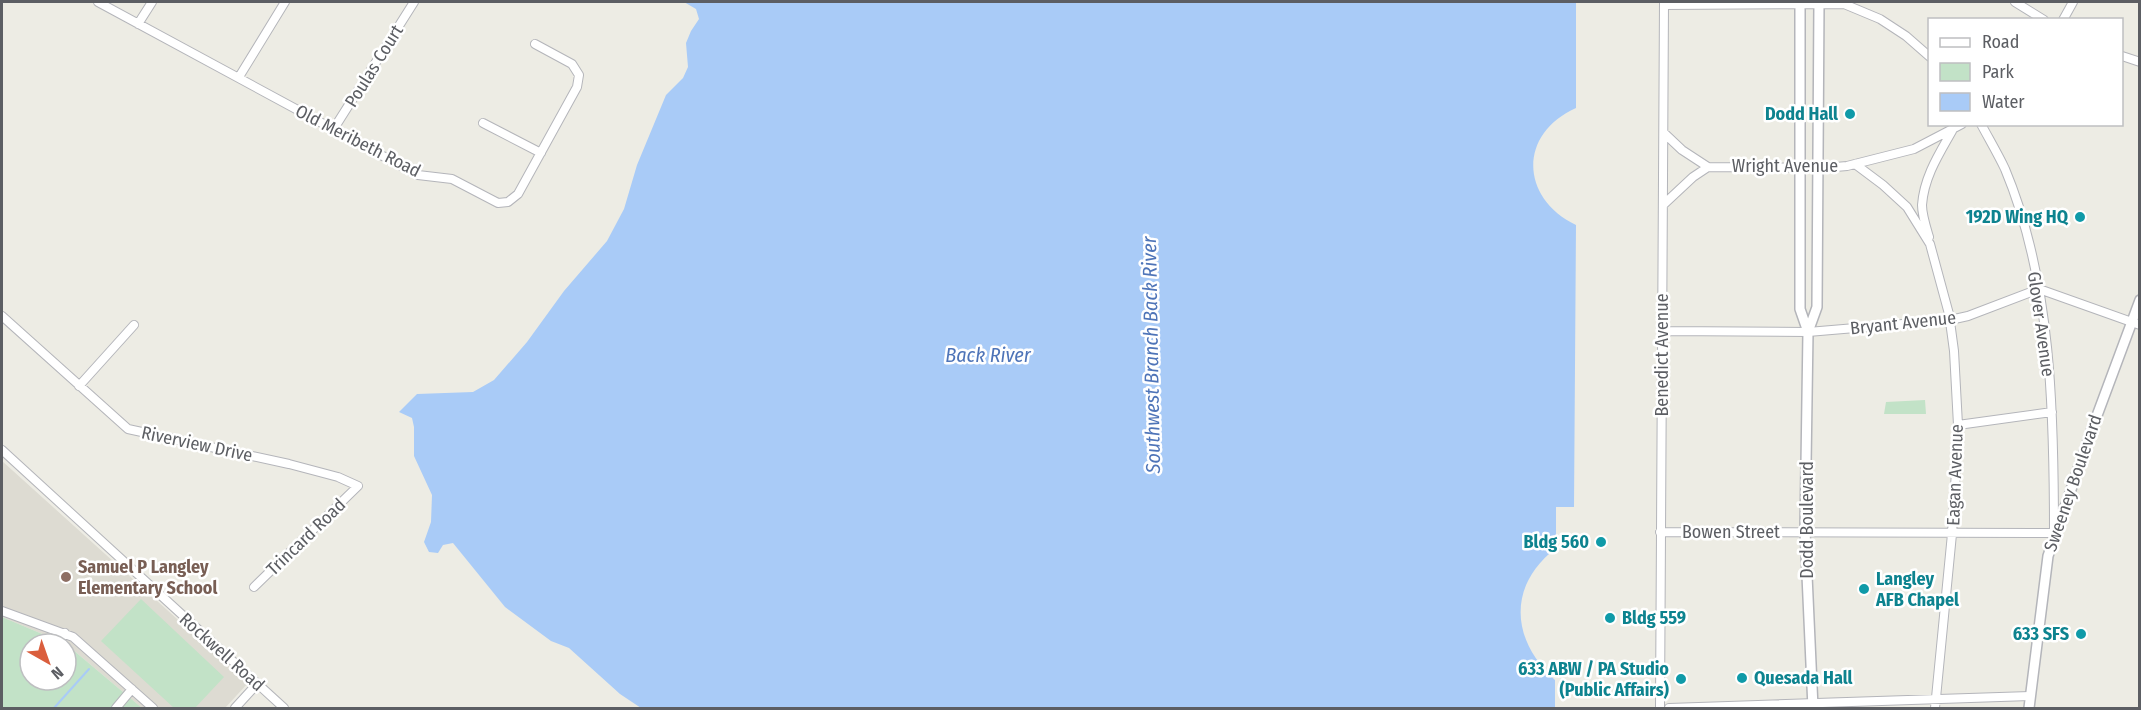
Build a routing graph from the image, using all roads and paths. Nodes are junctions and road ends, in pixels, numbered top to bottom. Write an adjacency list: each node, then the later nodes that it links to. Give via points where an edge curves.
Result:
1 (98, 2): 13 (street, Old Meribeth Road)
2 (152, 2): 13 (street)
3 (285, 2): 18 (street)
4 (414, 2): 22 (street, Poulas Court)
5 (1819, 2): 9 (street); 10 (street); 29 (street, Dodd Boulevard)
6 (2015, 2): 11 (street)
7 (2073, 2): 12 (street)
8 (1664, 3): 9 (street); 24 (street, Benedict Avenue)
9 (1800, 3): 28 (street, Dodd Boulevard)
10 (1846, 3): 15 (street, via 1880,19)
11 (2041, 18)
12 (2064, 18)
13 (138, 24): 18 (street, Old Meribeth Road)
14 (535, 44): 25 (street, Old Meribeth Road, via 572,64 579,75 577,87)
15 (1928, 56)
16 (2123, 57): 17 (street)
17 (2139, 62)
18 (239, 77): 22 (street, Old Meribeth Road)
19 (483, 123): 25 (street)
20 (1959, 126): 23 (street, Wright Avenue)
21 (1982, 126): 32 (street, Glover Avenue, via 2004,168 2022,216)
22 (333, 130): 25 (street, Old Meribeth Road, via 418,175 452,179 498,202 508,202 518,194)
23 (1952, 131): 26 (street, Wright Avenue, via 1914,149); 31 (street, Eagan Avenue, via 1932,165 1925,189 1922,207)
24 (1664, 133): 27 (street, Wright Avenue); 30 (street, Benedict Avenue)
25 (541, 153)
26 (1855, 164): 29 (street, Wright Avenue); 31 (street, Eagan Avenue, via 1906,207)
27 (1708, 167): 28 (street, Wright Avenue); 30 (street, Wright Avenue)
28 (1799, 167): 29 (street, Wright Avenue); 39 (street, Dodd Boulevard, via 1800,309)
29 (1818, 168): 39 (street, Dodd Boulevard, via 1817,307)
30 (1663, 205): 38 (street, Benedict Avenue)
31 (1930, 244): 35 (street, Eagan Avenue)
32 (2039, 289): 35 (street, Bryant Avenue); 36 (street); 41 (street, Glover Avenue)
33 (2139, 300): 36 (street, Sweeney Boulevard)
34 (2, 316): 40 (street, Riverview Drive)
35 (1950, 320): 39 (street, Bryant Avenue); 42 (street, Eagan Avenue)
36 (2135, 324): 47 (street, Sweeney Boulevard)
37 (134, 326): 40 (street)
38 (1663, 331): 39 (street, Bryant Avenue); 46 (street, Benedict Avenue)
39 (1808, 332): 45 (street, Dodd Boulevard)
40 (79, 386): 44 (street, Riverview Drive, via 128,429 299,467)
41 (2052, 411): 42 (street); 47 (street, Glover Avenue)
42 (1958, 425): 48 (street, Eagan Avenue)
43 (2, 450): 53 (street, Rockwell Road)
44 (358, 486): 49 (street, Trincard Road)
45 (1805, 531): 46 (street, Bowen Street); 48 (street, Bowen Street); 57 (street, Dodd Boulevard)
46 (1660, 532): 62 (street, Benedict Avenue)
47 (2055, 533): 48 (street, Bowen Street); 55 (street, Sweeney Boulevard, via 2047,560)
48 (1952, 534): 56 (street, Eagan Avenue)
49 (254, 587)
50 (2, 611): 51 (street)
51 (62, 632)
52 (78, 641): 54 (street)
53 (257, 684): 60 (street); 61 (street, Rockwell Road)
54 (132, 689): 58 (street); 59 (street)
55 (2030, 696): 56 (street); 65 (street, Sweeney Boulevard)
56 (1935, 698): 57 (street); 64 (street, Eagan Avenue)
57 (1812, 706): 63 (street)
58 (116, 708)
59 (153, 708)
60 (235, 708)
61 (285, 708)
62 (1660, 708)
63 (1670, 708)
64 (1935, 708)
65 (2029, 708)

